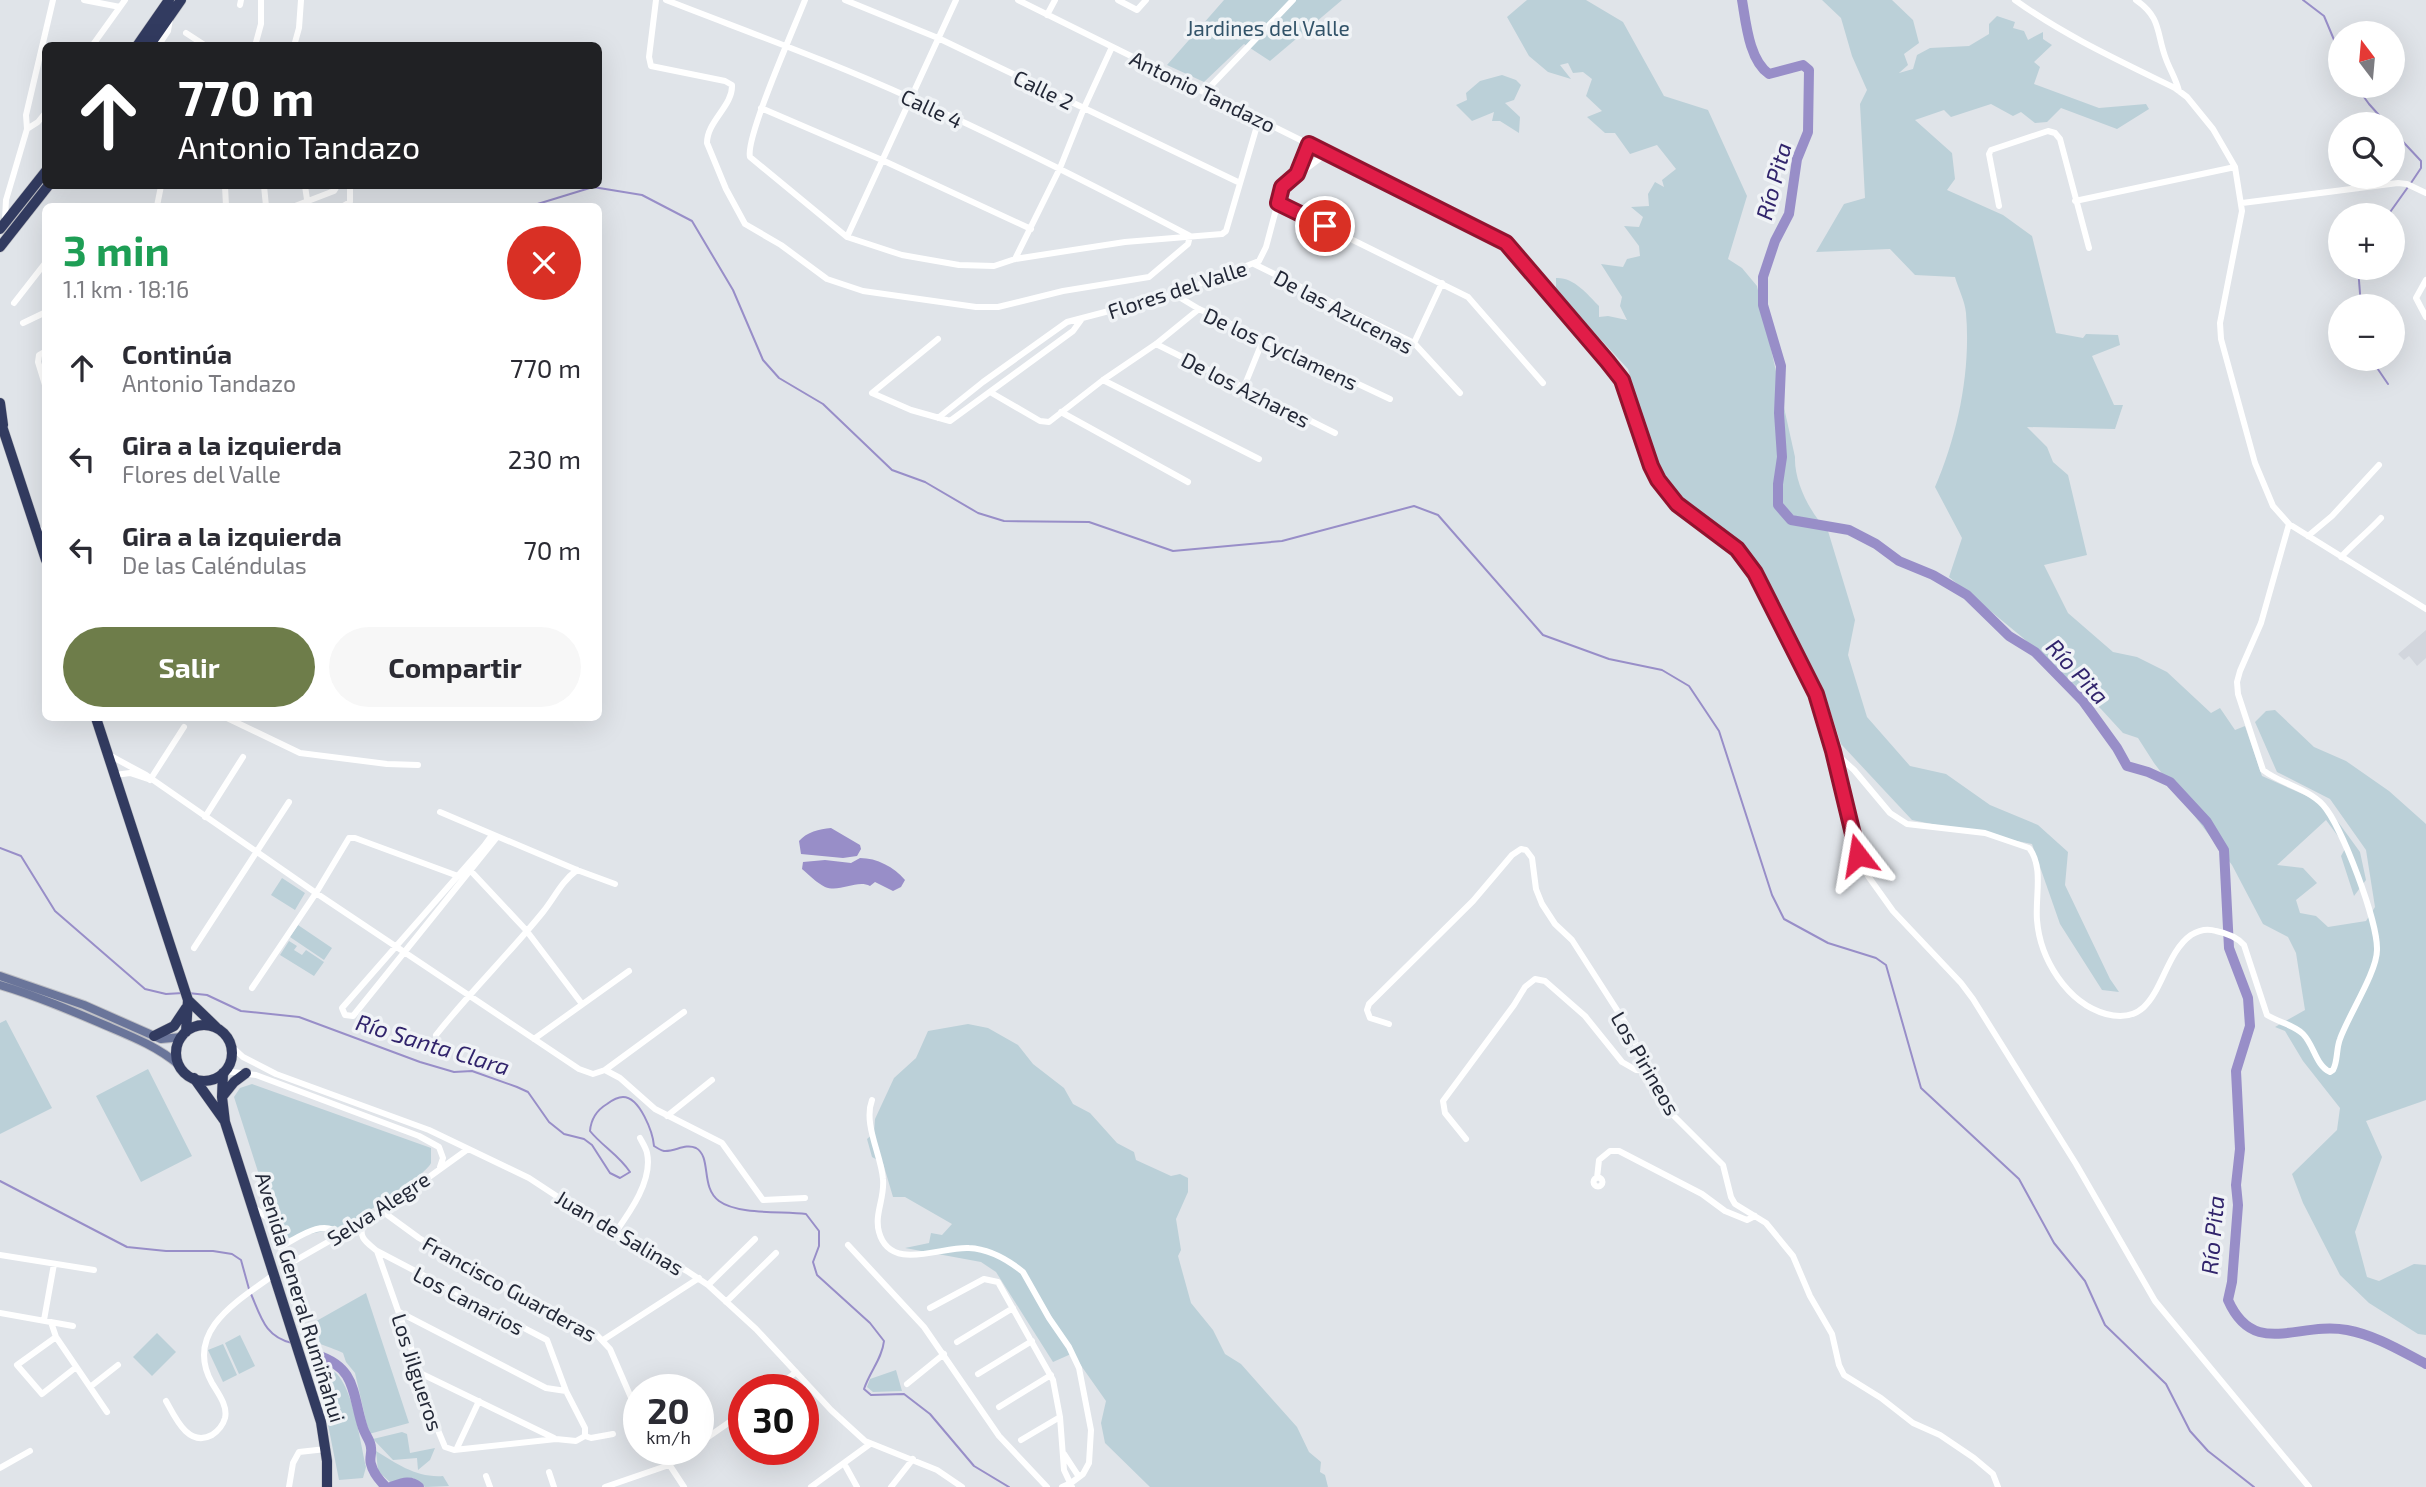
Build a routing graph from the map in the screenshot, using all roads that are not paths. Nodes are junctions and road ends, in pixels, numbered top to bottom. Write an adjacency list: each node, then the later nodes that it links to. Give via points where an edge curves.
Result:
1 (53, 0): 25 (street)
2 (84, 0): 20 (street)
3 (125, 0): 20 (street)
4 (169, 0): 27 (highway)
5 (181, 0): 21 (highway)
6 (261, 0): 31 (street)
7 (301, 0): 32 (street)
8 (656, 0): 63 (street, via 649,57 655,68 732,85 707,135 726,189 746,224 839,284 998,307 1149,278 1188,244)
9 (666, 0): 34 (street, Calle 4)
10 (805, 0): 34 (street)
11 (845, 0): 24 (street, Calle 2)
12 (956, 0): 24 (street)
13 (1018, 0): 22 (street, Antonio Tandazo)
14 (1055, 0): 22 (street)
15 (1118, 0): 16 (street, via 1137,10)
16 (1146, 0)
17 (1293, 0): 37 (street)
18 (2015, 0): 36 (street, via 2088,45)
19 (2136, 0): 36 (street, via 2154,18)
20 (120, 7): 26 (street)
21 (170, 15): 28 (highway); 29 (street)
22 (1047, 15): 35 (street, Antonio Tandazo)
23 (186, 33): 30 (street)
24 (939, 38): 38 (street); 40 (street, Calle 2)
25 (43, 42)
26 (95, 42)
27 (140, 42)
28 (152, 42)
29 (161, 42)
30 (200, 42)
31 (256, 42)
32 (295, 42)
33 (42, 47): 43 (street)
34 (787, 47): 38 (street, Calle 4); 39 (street)
35 (1112, 47): 37 (street, Antonio Tandazo); 40 (street)
36 (2179, 91): 47 (street, via 2213,130)
37 (1206, 92): 42 (street, Antonio Tandazo)
38 (911, 97): 46 (street); 48 (street, Calle 4)
39 (761, 108): 46 (street); 64 (street, via 750,157)
40 (1084, 108): 48 (street); 51 (street, Calle 2)
41 (42, 117): 43 (street)
42 (1259, 119): 44 (street, Antonio Tandazo); 51 (street)
43 (27, 129): 55 (street)
44 (1309, 144): 45 (street, Antonio Tandazo); 49 (street, Flores del Valle)
45 (1327, 153): 49 (street, Flores del Valle); 110 (street, Antonio Tandazo, via 1500,239 1521,259 1622,380 1658,480 1677,504 1750,564 1816,694)
46 (882, 160): 62 (street); 64 (street)
47 (2235, 167): 56 (street); 59 (street)
48 (1060, 168): 62 (street); 63 (street, Calle 4)
49 (1297, 174): 58 (street, Flores del Valle, via 1282,187)
50 (42, 177): 61 (highway)
51 (1240, 183): 63 (street, via 1226,231 1218,236)
52 (46, 189): 65 (highway)
53 (335, 189): 57 (street)
54 (2426, 193): 59 (street, via 2398,183)
55 (3, 199): 61 (street, via 6,213)
56 (2075, 201): 60 (street, via 2060,139 2048,131 1991,150); 66 (street)
57 (310, 203)
58 (1278, 203): 68 (street, Flores del Valle, via 1266,247); 71 (street)
59 (2242, 203): 101 (street, via 2221,339 2258,472 2273,506)
60 (1999, 206)
61 (1, 227)
62 (1031, 229): 67 (street)
63 (1190, 236): 67 (street)
64 (847, 237): 67 (street, via 902,255 958,265 995,266)
65 (0, 247)
66 (2089, 248)
67 (1015, 259)
68 (1254, 264): 72 (street, Flores del Valle); 81 (street, De las Azucenas)
69 (42, 267): 73 (street)
70 (2426, 280): 76 (street, via 2416,298)
71 (1442, 284): 81 (street); 86 (street, via 1469,298)
72 (1174, 294): 74 (street, De los Cyclamens); 77 (street, Flores del Valle)
73 (14, 303)
74 (1199, 309): 80 (street, De los Cyclamens); 82 (street)
75 (42, 314): 78 (street)
76 (2426, 317)
77 (1081, 320): 88 (street, Flores del Valle, via 1073,331); 93 (street, Flores del Valle, via 1067,322)
78 (23, 323)
79 (938, 340): 93 (street, via 872,393)
80 (1263, 340): 87 (street); 90 (street, De los Cyclamens)
81 (1414, 343): 89 (street, De las Azucenas)
82 (1156, 344): 85 (street); 87 (street, De los Azhares)
83 (42, 353): 84 (street, via 38,362)
84 (42, 375)
85 (1103, 380): 92 (street); 96 (street)
86 (1543, 383)
87 (1244, 387): 95 (street, De los Azhares)
88 (990, 392): 92 (street, via 1043,423); 93 (street, Flores del Valle, via 951,421)
89 (1460, 393)
90 (1390, 399)
91 (0, 403): 94 (highway)
92 (1061, 412): 98 (street)
93 (938, 418)
94 (2, 424): 100 (highway)
95 (1335, 433)
96 (1259, 458)
97 (2379, 465): 103 (street)
98 (1188, 482)
99 (2381, 518): 105 (street)
100 (34, 522): 102 (street); 104 (highway)
101 (2289, 524): 103 (street); 110 (street, via 2261,623 2237,682 2263,770 2315,798 2338,827 2377,943 2375,961 2340,1038 2336,1066 2330,1072 2322,1068 2300,1031 2267,1014 2244,945 2221,932 2195,933 2179,946 2153,997 2140,1011 2123,1016 2091,1008 2071,994 2044,950 2032,850 1985,833 1907,824 1890,813)
102 (42, 532)
103 (2308, 536): 105 (street)
104 (42, 547)
105 (2341, 557): 106 (street)
106 (2426, 609)
107 (97, 721): 111 (highway)
108 (233, 721): 113 (street, via 300,752)
109 (184, 727): 115 (street)
110 (1833, 751): 237 (street, Antonio Tandazo, via 1858,855 1880,894 1973,999 2155,1301)
111 (109, 755): 114 (highway); 115 (street)
112 (243, 757): 118 (street)
113 (418, 765)
114 (115, 775): 115 (street, via 130,773); 135 (highway)
115 (150, 779): 118 (street)
116 (289, 802): 120 (street)
117 (440, 812): 119 (street)
118 (205, 817): 120 (street)
119 (494, 836): 121 (street); 122 (street); 123 (street)
120 (256, 851): 125 (street); 128 (street)
121 (469, 869): 126 (street); 129 (street)
122 (577, 870): 124 (street); 126 (street)
123 (458, 876): 125 (street, via 352,837); 127 (street)
124 (615, 884)
125 (316, 892): 127 (street); 133 (street)
126 (526, 930): 134 (street); 136 (street)
127 (396, 947): 129 (street); 129 (street, via 342,1009 345,1015 353,1016)
128 (194, 948)
129 (405, 951): 134 (street)
130 (629, 971): 136 (street)
131 (0, 976): 142 (main road, via 84,1005)
132 (0, 985): 145 (main road, via 146,1043)
133 (252, 988)
134 (468, 995): 141 (street); 143 (street)
135 (187, 1002): 139 (highway); 140 (highway); 142 (highway, via 174,1026)
136 (582, 1004): 143 (street)
137 (684, 1012): 146 (street)
138 (1389, 1024): 147 (street, Los Pirineos, via 1370,1018 1369,1003 1473,901 1512,855 1523,849 1532,858 1542,904 1572,940)
139 (219, 1029): 140 (highway, via 201,1025); 144 (highway)
140 (184, 1034): 142 (main road, via 166,1040); 145 (highway, via 177,1051)
141 (436, 1035)
142 (154, 1037)
143 (534, 1038): 146 (street, via 586,1073)
144 (232, 1047): 148 (highway, via 231,1062); 158 (street, Juan de Salinas, via 276,1074 429,1130)
145 (179, 1065): 150 (highway)
146 (605, 1070): 154 (street, via 621,1077)
147 (1650, 1071): 157 (street, via 1622,1062 1585,1016 1545,981 1535,979 1443,1101 1445,1113); 164 (street, Los Pirineos, via 1674,1116 1723,1165 1735,1204)
148 (224, 1072): 149 (street); 150 (highway, via 208,1080); 152 (highway, Avenida General Rumiñahui)
149 (247, 1073): 152 (highway); 159 (street, via 435,1143 442,1152)
150 (193, 1078): 155 (highway, Avenida General Rumiñahui)
151 (712, 1080): 154 (street)
152 (222, 1097): 155 (highway, Avenida General Rumiñahui)
153 (872, 1100): 222 (street, via 870,1114 883,1180 877,1217 883,1242 892,1251 910,1255 975,1249 998,1255 1023,1272 1079,1368 1091,1443 1088,1463)
154 (667, 1116): 161 (street, via 722,1143 763,1199)
155 (225, 1122): 162 (highway, Avenida General Rumiñahui)
156 (640, 1138): 166 (street, via 647,1154 646,1172 639,1198)
157 (1466, 1139)
158 (468, 1149): 159 (street, Selva Alegre); 166 (street, Juan de Salinas, via 529,1178)
159 (439, 1168): 163 (street, Selva Alegre)
160 (1597, 1178): 164 (street, via 1599,1160 1610,1151 1619,1151 1725,1211 1747,1220)
161 (806, 1198)
162 (253, 1207): 170 (street, via 268,1219); 176 (highway, Avenida General Rumiñahui)
163 (382, 1211): 165 (street, Selva Alegre); 187 (street, Francisco Guarderas, via 419,1238)
164 (1755, 1216): 236 (street, Los Pirineos, via 1793,1256 1832,1334 1844,1375 1974,1458 1993,1474)
165 (364, 1222): 167 (street, Selva Alegre); 171 (street, via 362,1237)
166 (615, 1233): 177 (street, Juan de Salinas)
167 (340, 1234): 170 (street, via 334,1228 319,1228); 170 (street, Selva Alegre, via 291,1263)
168 (755, 1239): 178 (street)
169 (848, 1245): 190 (street)
170 (280, 1247)
171 (377, 1251): 182 (street, Los Jilgueros); 201 (street, Los Canarios, via 547,1340)
172 (776, 1254): 179 (street)
173 (0, 1255): 174 (street)
174 (54, 1264): 175 (street); 184 (street)
175 (94, 1270)
176 (275, 1274): 202 (street, via 237,1300 210,1333 204,1366 226,1412 219,1430 209,1437 192,1436); 213 (highway, Avenida General Rumiñahui)
177 (699, 1278): 178 (street, Juan de Salinas); 187 (street)
178 (708, 1285): 179 (street, Juan de Salinas)
179 (726, 1302): 193 (street, Juan de Salinas)
180 (930, 1308): 181 (street, via 984,1279 998,1282)
181 (1013, 1308): 188 (street); 189 (street)
182 (399, 1312): 194 (street, Los Jilgueros); 201 (street, via 545,1388)
183 (0, 1313): 184 (street)
184 (47, 1321): 185 (street); 186 (street)
185 (73, 1326)
186 (56, 1338): 192 (street); 192 (street, via 18,1363 19,1367 36,1390 44,1393)
187 (603, 1340): 198 (street, Francisco Guarderas)
188 (1032, 1341): 196 (street); 197 (street)
189 (957, 1342)
190 (944, 1354): 199 (street); 234 (street, via 999,1436)
191 (118, 1365): 200 (street)
192 (75, 1368): 200 (street)
193 (796, 1372): 195 (street); 211 (street, Juan de Salinas)
194 (420, 1373): 203 (street); 212 (street, Los Jilgueros, via 442,1443 448,1450)
195 (794, 1374)
196 (978, 1374)
197 (1051, 1375): 204 (street); 206 (street)
198 (623, 1379)
199 (907, 1384)
200 (90, 1387): 205 (street)
201 (566, 1391): 208 (street)
202 (166, 1401)
203 (479, 1401): 209 (street); 212 (street)
204 (999, 1407)
205 (107, 1412)
206 (1060, 1417): 210 (street); 215 (street)
207 (612, 1434): 208 (street, Los Jilgueros)
208 (585, 1436): 209 (street, Los Jilgueros, via 576,1441)
209 (556, 1439): 212 (street, Los Jilgueros)
210 (1021, 1440)
211 (870, 1444): 216 (street, Juan de Salinas); 230 (street)
212 (457, 1448)
213 (326, 1449): 224 (street, via 299,1452); 225 (highway, Avenida General Rumiñahui)
214 (30, 1451): 219 (street)
215 (1064, 1452): 222 (street); 223 (street, via 1064,1470)
216 (913, 1459): 232 (street); 233 (street, Juan de Salinas)
217 (669, 1465): 228 (street); 229 (street)
218 (845, 1467): 231 (street)
219 (0, 1468)
220 (549, 1472): 227 (street)
221 (486, 1476): 226 (street)
222 (1079, 1477): 223 (street)
223 (1072, 1485): 235 (street)
224 (289, 1487)
225 (327, 1487)
226 (490, 1487)
227 (554, 1487)
228 (605, 1487)
229 (684, 1487)
230 (811, 1487)
231 (857, 1487)
232 (891, 1487)
233 (962, 1487)
234 (1047, 1487)
235 (1062, 1487)
236 (1998, 1487)
237 (2308, 1487)

